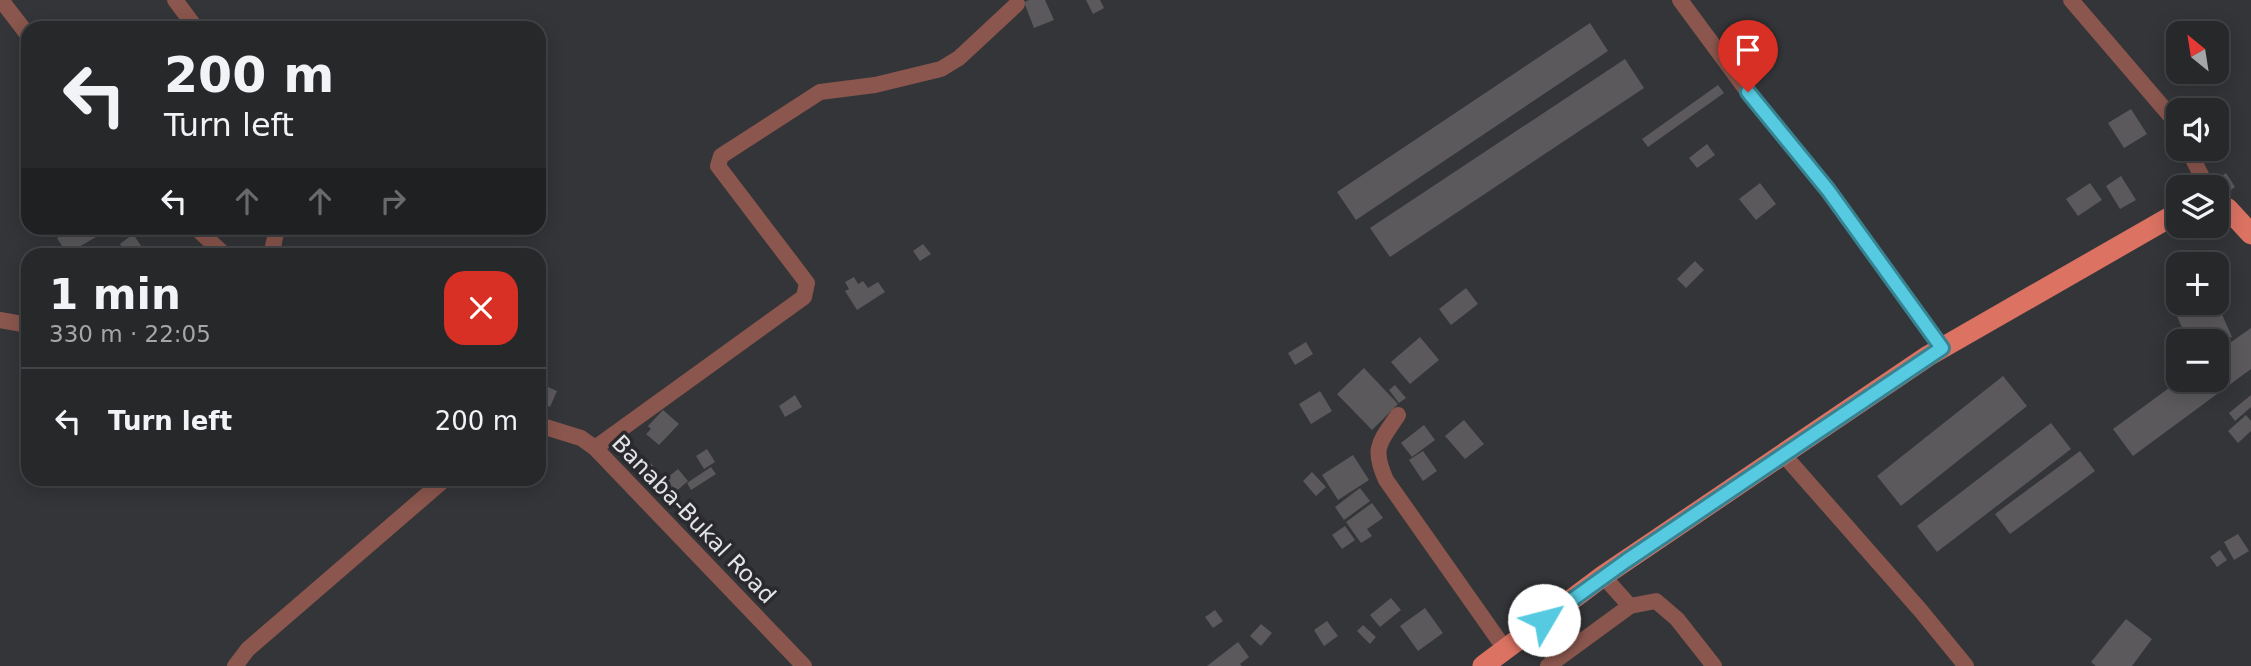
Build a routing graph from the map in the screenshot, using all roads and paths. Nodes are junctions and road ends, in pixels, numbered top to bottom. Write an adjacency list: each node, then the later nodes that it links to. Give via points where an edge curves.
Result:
1 (1, 0): 7 (street)
2 (176, 0): 6 (street)
3 (1680, 0): 16 (street, via 1828,190)
4 (2071, 0): 8 (street)
5 (1017, 4): 19 (street, via 941,69 820,92 721,156 718,166 807,282 804,297)
6 (191, 21)
7 (21, 26)
8 (2166, 110)
9 (2229, 210): 11 (main road)
10 (2166, 219): 16 (main road)
11 (2251, 234)
12 (204, 235): 13 (street)
13 (218, 248)
14 (0, 320): 15 (street)
15 (21, 324)
16 (1942, 348): 20 (main road)
17 (1398, 415): 24 (street, via 1379,445 1378,462 1386,480)
18 (546, 427): 19 (street, Banaba-Bukal Road)
19 (595, 448): 26 (street, Banaba-Bukal Road)
20 (1783, 454): 22 (main road); 30 (street)
21 (437, 486): 25 (street, via 248,649)
22 (1603, 576): 23 (street); 24 (main road)
23 (1630, 606): 28 (street); 29 (street, via 1656,601 1677,619)
24 (1505, 649): 27 (main road)
25 (235, 666)
26 (804, 666)
27 (1483, 666)
28 (1549, 666)
29 (1714, 666)
30 (1966, 666)

